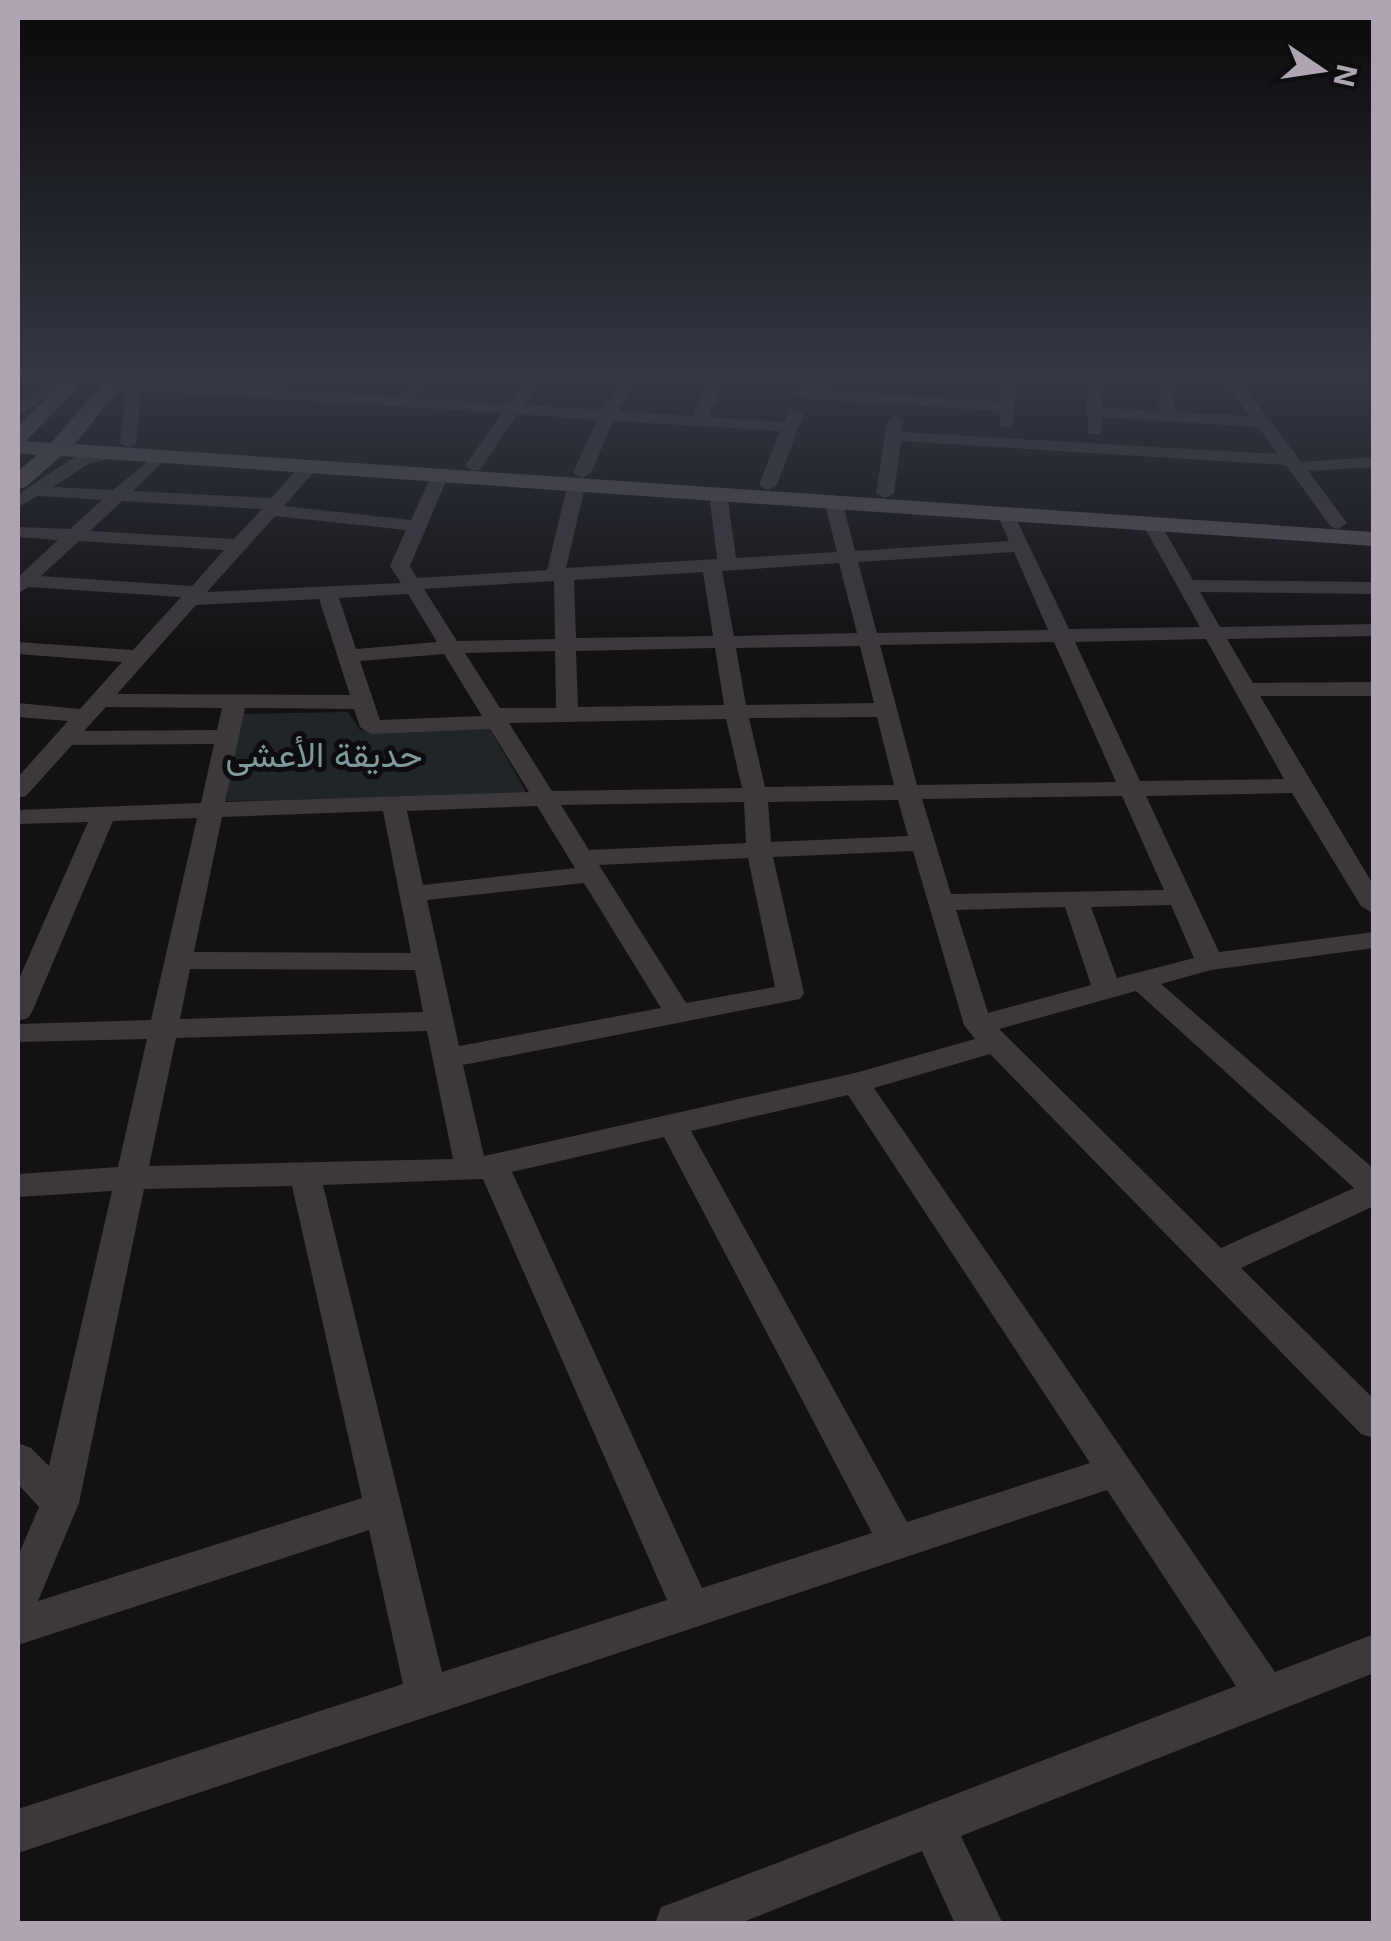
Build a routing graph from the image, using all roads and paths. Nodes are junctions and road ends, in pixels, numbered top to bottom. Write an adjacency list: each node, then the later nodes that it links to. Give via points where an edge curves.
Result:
1 (66, 468): 13 (street)
2 (147, 468): 16 (street)
3 (309, 468): 19 (street)
4 (336, 468): 10 (main road)
5 (488, 468): 11 (main road)
6 (584, 468): 11 (street)
7 (775, 468): 12 (street)
8 (888, 468): 15 (street)
9 (1297, 468): 22 (street)
10 (440, 474): 11 (main road); 23 (street)
11 (579, 478): 12 (main road); 14 (main road); 32 (street)
12 (768, 485): 15 (main road)
13 (27, 486): 16 (street); 18 (street)
14 (718, 492): 17 (main road); 31 (street)
15 (885, 492): 22 (main road)
16 (116, 496): 19 (street); 26 (street)
17 (834, 500): 20 (main road); 30 (street)
18 (18, 502)
19 (273, 507): 23 (street); 28 (street)
20 (1005, 512): 21 (main road); 29 (street)
21 (1151, 523): 27 (main road); 35 (street)
22 (1338, 524): 24 (main road)
23 (417, 526): 34 (street, via 400,566)
24 (1374, 526)
25 (18, 532): 26 (street)
26 (73, 536): 28 (street); 33 (street)
27 (1374, 539)
28 (239, 545): 38 (street)
29 (1021, 546): 30 (street); 41 (street)
30 (848, 558): 31 (street); 42 (street)
31 (719, 566): 32 (street); 43 (street)
32 (560, 575): 34 (street); 44 (street)
33 (21, 584): 38 (street)
34 (412, 586): 37 (street); 45 (street)
35 (1185, 586): 36 (street); 40 (street)
36 (1374, 588)
37 (328, 592): 38 (street); 47 (street)
38 (194, 596): 48 (street)
39 (1374, 630): 40 (street)
40 (1212, 633): 41 (street); 49 (street)
41 (1064, 636): 42 (street); 63 (street)
42 (869, 640): 43 (street); 55 (street)
43 (727, 642): 44 (street); 56 (street)
44 (566, 646): 45 (street); 57 (street)
45 (451, 647): 47 (street); 58 (street)
46 (18, 648): 48 (street)
47 (350, 656): 52 (street)
48 (138, 657): 53 (street)
49 (1244, 690): 50 (street); 62 (street)
50 (1374, 690)
51 (235, 701): 52 (street); 53 (street); 59 (street)
52 (364, 702): 58 (street, via 371,727)
53 (92, 708): 54 (street); 60 (street)
54 (18, 710)
55 (886, 710): 56 (street); 64 (street)
56 (736, 712): 57 (street); 65 (street)
57 (567, 714): 58 (street)
58 (496, 719): 66 (street)
59 (228, 736): 60 (street); 68 (street)
60 (66, 738): 61 (street)
61 (21, 782)
62 (1299, 786): 63 (street); 78 (street)
63 (1133, 790): 64 (street); 75 (street)
64 (907, 791): 65 (street); 71 (street)
65 (754, 794): 66 (street); 72 (street)
66 (546, 798): 67 (street); 73 (street)
67 (393, 802): 68 (street); 74 (street)
68 (212, 808): 69 (street); 80 (street)
69 (104, 813): 70 (street); 85 (street)
70 (18, 817)
71 (923, 843): 72 (street); 77 (street)
72 (759, 850): 73 (street); 86 (street, via 790,994)
73 (587, 866): 74 (street); 86 (street)
74 (412, 894): 81 (street)
75 (1181, 897): 76 (street); 82 (street)
76 (1076, 900): 77 (street); 84 (street)
77 (940, 902): 90 (street)
78 (1374, 906)
79 (1374, 940): 82 (street)
80 (178, 960): 81 (street); 88 (street)
81 (427, 962): 87 (street)
82 (1210, 962): 83 (street)
83 (1141, 982): 84 (street); 98 (street)
84 (1107, 990): 90 (street)
85 (18, 1012)
86 (678, 1013): 91 (street)
87 (439, 1021): 88 (street); 91 (street)
88 (164, 1027): 89 (street); 96 (street)
89 (18, 1033)
90 (986, 1034): 92 (street); 99 (street)
91 (447, 1058): 94 (street)
92 (855, 1083): 93 (street); 102 (street)
93 (672, 1124): 94 (street); 105 (street)
94 (482, 1168): 95 (street); 107 (street)
95 (305, 1174): 96 (street); 104 (street)
96 (130, 1178): 97 (street); 103 (street)
97 (18, 1185)
98 (1374, 1190): 99 (street)
99 (1216, 1265): 100 (street)
100 (1374, 1423)
101 (18, 1459): 103 (street)
102 (1116, 1471): 105 (street); 110 (street)
103 (60, 1503): 106 (street)
104 (383, 1508): 108 (street); 111 (street)
105 (897, 1542): 107 (street)
106 (18, 1601)
107 (691, 1610): 111 (street)
108 (18, 1626)
109 (1374, 1653): 110 (street)
110 (1266, 1695): 112 (street)
111 (428, 1696): 113 (street)
112 (932, 1824): 114 (street); 115 (street)
113 (18, 1832)
114 (678, 1924)
115 (980, 1924)

